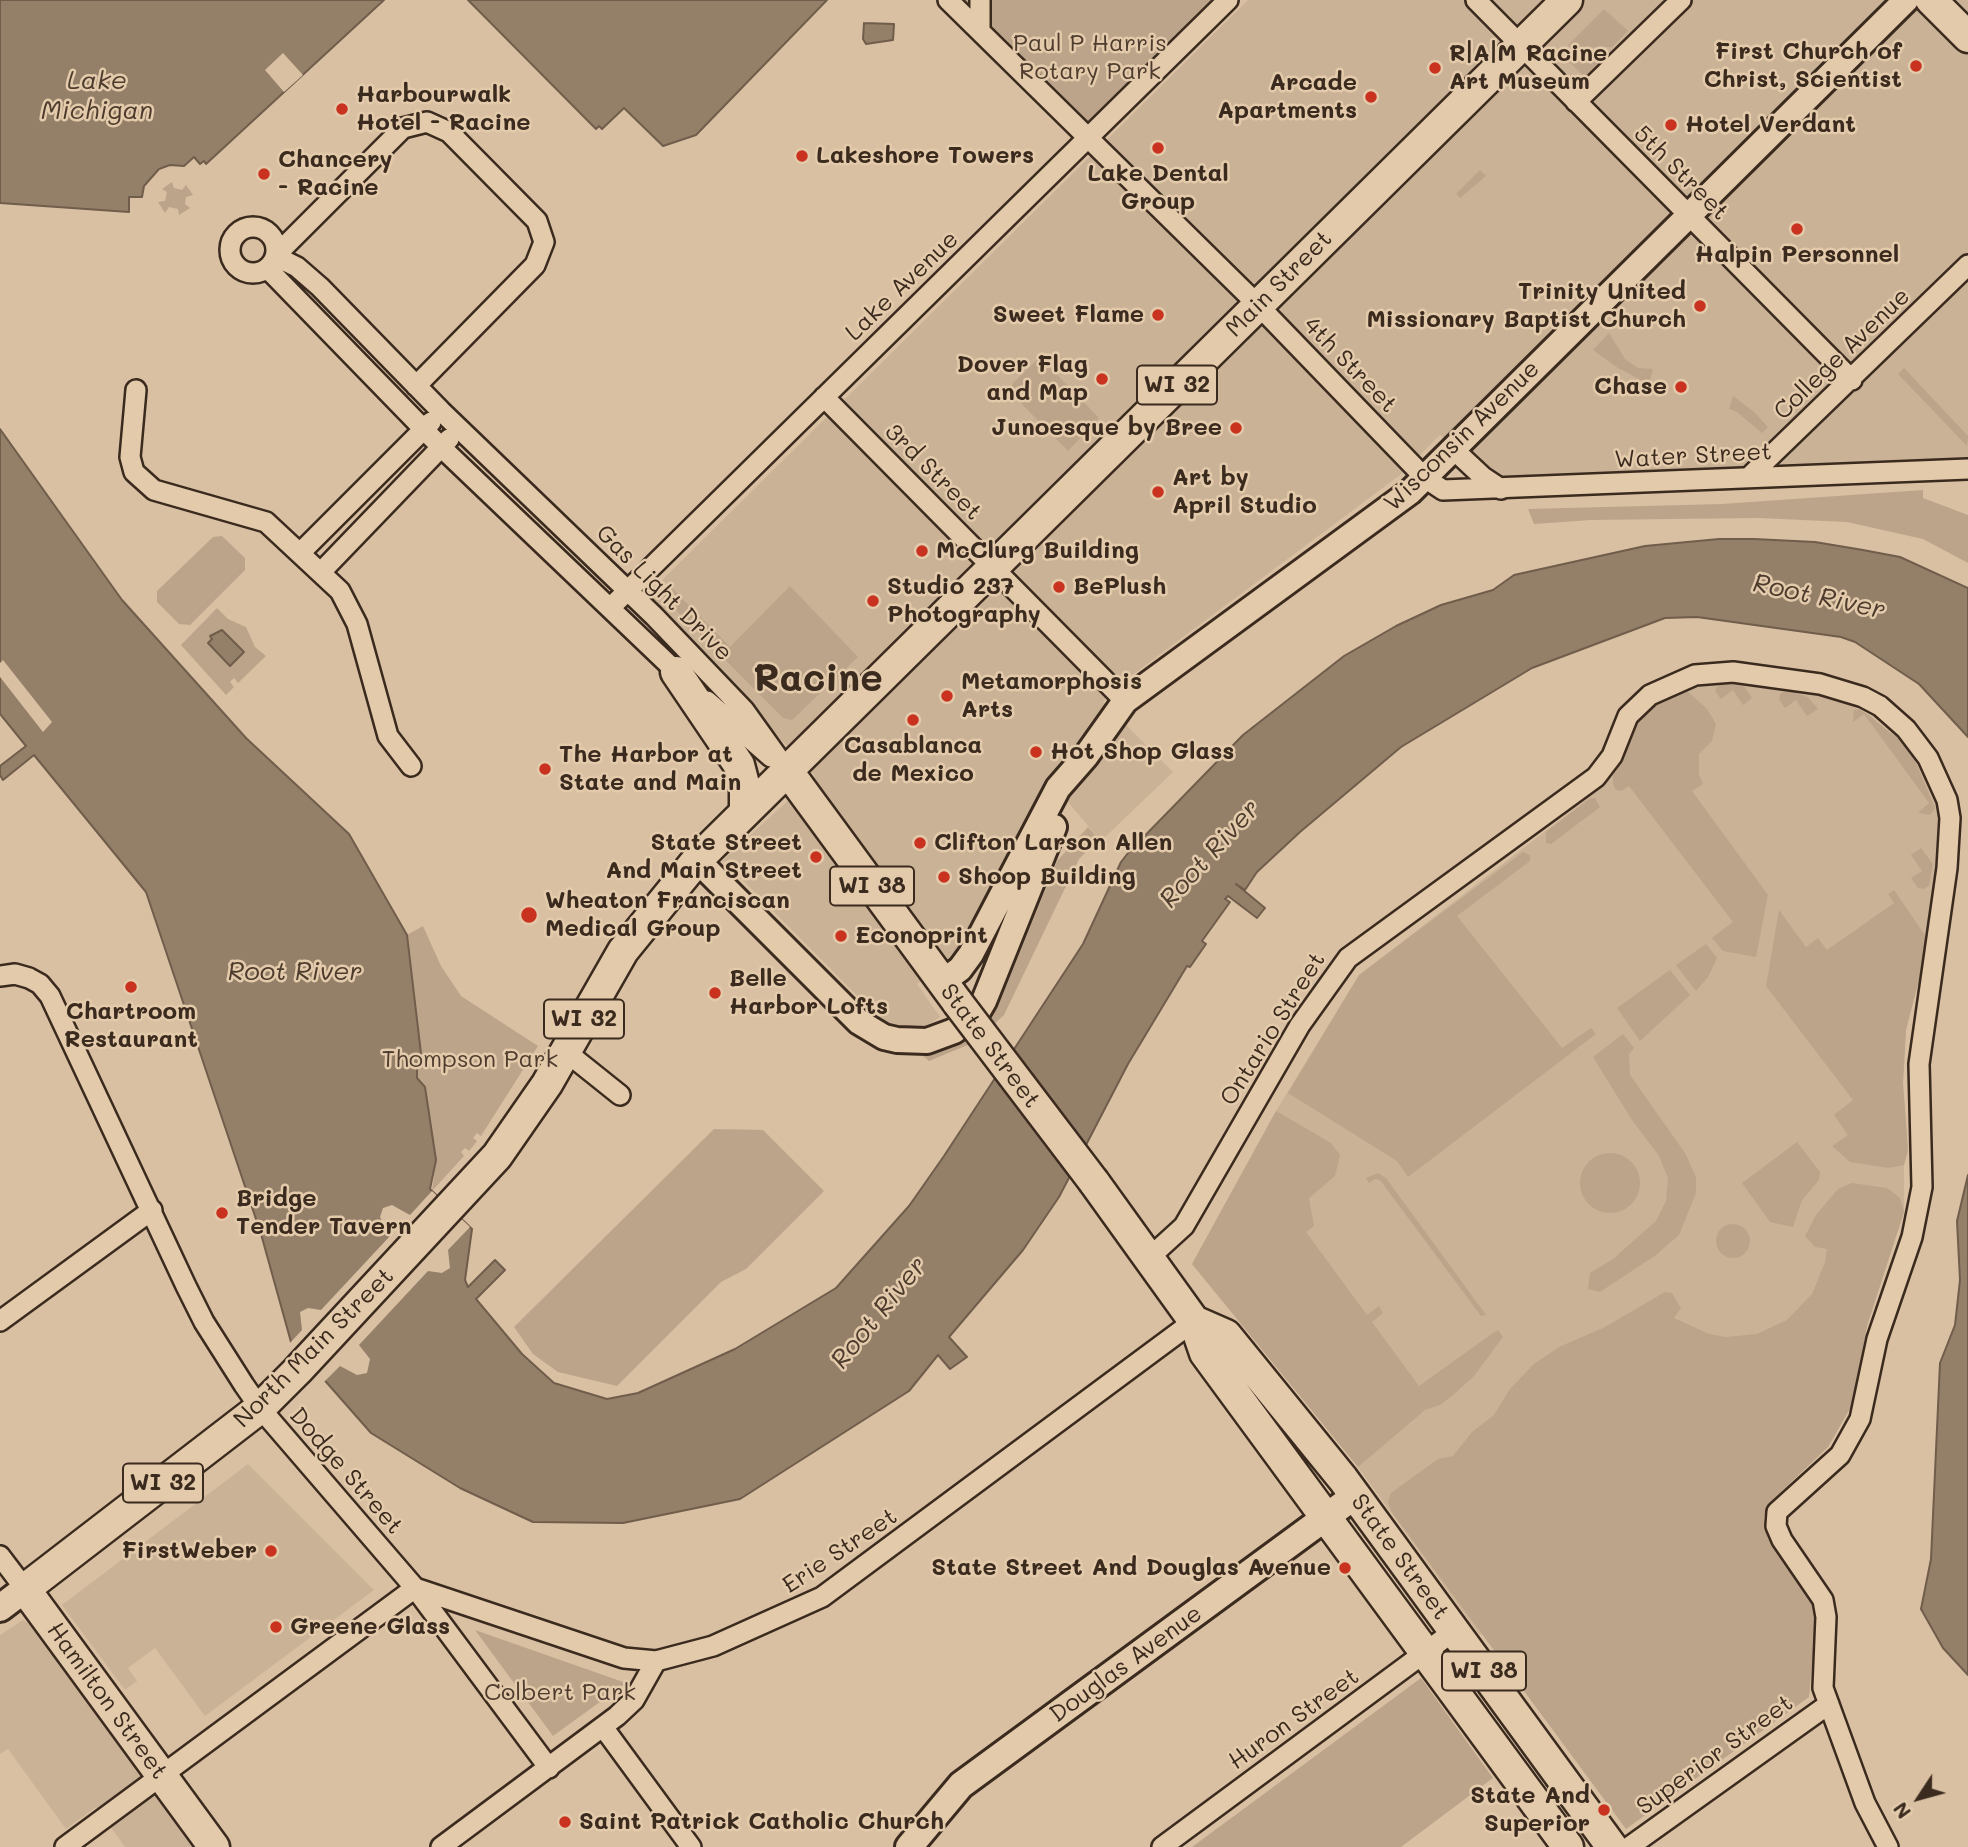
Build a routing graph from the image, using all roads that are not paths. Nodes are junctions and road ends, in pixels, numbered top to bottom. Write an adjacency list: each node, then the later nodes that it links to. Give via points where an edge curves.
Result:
1 (948, 0): 9 (street, 4th Street)
2 (980, 0): 9 (street)
3 (1228, 0): 13 (street, Lake Avenue)
4 (1476, 0): 11 (street, 5th Street)
5 (1567, 0): 11 (main road, Main Street / WI 32)
6 (1681, 0): 12 (street)
7 (1906, 0): 14 (street, Wisconsin Avenue)
8 (1931, 0): 10 (main road)
9 (980, 31): 13 (street, 4th Street)
10 (1968, 37)
11 (1521, 45): 12 (street, 5th Street); 17 (main road, Main Street / WI 32)
12 (1576, 102): 14 (street, 5th Street)
13 (1089, 139): 17 (street, 4th Street); 21 (street, Lake Avenue)
14 (1688, 215): 18 (street, 5th Street); 26 (street, Wisconsin Avenue)
15 (271, 262): 19 (street, Gas Light Drive, via 297,267); 19 (street, via 403,128 427,122 449,132 537,222 544,242 536,265); 23 (street, Gas Light Drive)
16 (1968, 265): 18 (street, College Avenue)
17 (1258, 305): 28 (street, 4th Street); 32 (main road, Main Street / WI 32)
18 (1852, 380): 29 (street, College Avenue)
19 (416, 386): 22 (street, Gas Light Drive)
20 (136, 390): 31 (street, via 130,457 144,484 266,522)
21 (824, 397): 32 (street, 3rd Street); 34 (street, Lake Avenue)
22 (441, 411): 23 (street); 24 (street, Gas Light Drive)
23 (424, 429): 25 (street, Gas Light Drive); 31 (street)
24 (459, 429): 25 (street); 34 (street, Gas Light Drive)
25 (441, 447): 33 (street); 35 (street, Gas Light Drive)
26 (1452, 448): 28 (street, Wisconsin Avenue); 30 (street)
27 (1968, 469): 29 (street, Water Street)
28 (1425, 478): 30 (street, Water Street, via 1443,490); 37 (street, Wisconsin Avenue)
29 (1749, 478): 30 (street, Water Street)
30 (1501, 489)
31 (301, 552): 33 (street)
32 (992, 566): 37 (street, 3rd Street); 40 (main road, Main Street / WI 32)
33 (321, 572): 39 (street, via 350,606 383,724)
34 (628, 590): 35 (street, Lake Avenue); 40 (street, Gas Light Drive, via 744,710)
35 (610, 608): 36 (street, Gas Light Drive)
36 (676, 672): 40 (street, Gas Light Drive); 41 (main road, via 739,765)
37 (1125, 701): 38 (street, Wisconsin Avenue)
38 (1086, 756): 42 (street, Wisconsin Avenue, via 985,1001 972,1017 940,1037 897,1040 859,1022); 44 (street, Wisconsin Avenue, via 1058,788)
39 (411, 766)
40 (787, 770): 41 (main road, Main Street / WI 32); 44 (main road, State Street / WI 38)
41 (745, 812): 42 (main road, Main Street / WI 32)
42 (697, 860): 45 (main road, Main Street / WI 32, via 623,951)
43 (0, 976): 48 (street, Dodge Street, via 29,978 50,996)
44 (950, 993): 49 (main road, State Street / WI 38, bridge)
45 (565, 1051): 46 (street); 47 (main road, Main Street / WI 32, via 516,1131)
46 (620, 1095)
47 (452, 1206): 52 (main road, North Main Street / WI 32)
48 (152, 1210): 50 (street); 52 (street, Dodge Street, via 204,1322)
49 (1150, 1257): 51 (main road, State Street / WI 38); 62 (street, Ontario Street, via 1184,1226 1300,1025 1341,966 1596,778 1635,707 1678,680 1710,672 1790,678 1863,697 1880,706 1906,730 1939,778 1947,800 1950,838 1921,1045 1923,1149 1917,1217 1882,1322 1860,1419 1840,1455 1783,1507 1776,1520 1782,1540 1825,1608 1823,1688)
50 (0, 1321)
51 (1194, 1321): 53 (main road, State Street / WI 38, via 1226,1335); 54 (main road, State Street / WI 38, via 1205,1353); 61 (street, Erie Street, via 822,1597 713,1646)
52 (260, 1408): 56 (street, Dodge Street); 57 (main road, North Main Street / WI 32)
53 (1356, 1495): 54 (main road, Douglas Avenue); 59 (main road, State Street / WI 38)
54 (1327, 1516): 60 (main road, State Street / WI 38); 70 (main road, Douglas Avenue, via 961,1785)
55 (0, 1556): 57 (street, Hamilton Street)
56 (415, 1588): 61 (street, via 624,1658); 64 (street, Dodge Street); 65 (street)
57 (25, 1590): 58 (main road, North Main Street); 65 (main road, Hamilton Street)
58 (0, 1608)
59 (1454, 1631): 60 (street, Huron Street); 73 (main road, State Street / WI 38)
60 (1427, 1651): 71 (street, Huron Street); 72 (main road, State Street / WI 38)
61 (656, 1661): 63 (street, via 634,1700)
62 (1829, 1704): 74 (street, Superior Street); 75 (street, via 1865,1803)
63 (603, 1727): 64 (street); 69 (street)
64 (549, 1768): 68 (street)
65 (162, 1776): 66 (street); 67 (main road, Hamilton Street)
66 (65, 1847)
67 (214, 1847)
68 (441, 1847)
69 (691, 1847)
70 (909, 1847)
71 (1162, 1847)
72 (1568, 1847)
73 (1612, 1847)
74 (1629, 1847)
75 (1888, 1847)

